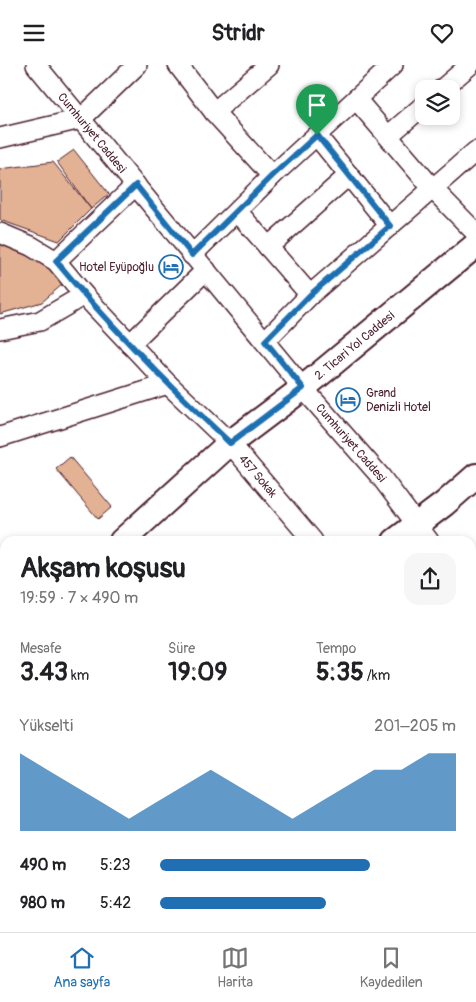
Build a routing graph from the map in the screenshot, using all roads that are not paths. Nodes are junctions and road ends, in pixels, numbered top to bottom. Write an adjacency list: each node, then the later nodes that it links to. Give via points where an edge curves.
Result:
1 (36, 65): 11 (street, Cumhuriyet Caddesi)
2 (137, 65): 11 (street)
3 (178, 65): 9 (street)
4 (269, 65): 9 (street)
5 (393, 65): 8 (street)
6 (470, 65): 7 (street)
7 (452, 80)
8 (356, 99): 12 (street); 13 (street)
9 (214, 112): 17 (street)
10 (415, 113): 13 (street)
11 (81, 119): 14 (street); 18 (street, Cumhuriyet Caddesi)
12 (317, 135): 16 (street); 17 (street)
13 (388, 136): 19 (street)
14 (0, 138)
15 (476, 151): 19 (street)
16 (349, 175): 21 (street); 25 (street)
17 (272, 176): 20 (street)
18 (136, 185): 26 (street, Cumhuriyet Caddesi); 27 (street)
19 (432, 189): 21 (street); 23 (street)
20 (237, 211): 25 (street); 26 (street)
21 (390, 226): 30 (street)
22 (0, 233): 27 (street, 457 Sokak, via 30,245)
23 (476, 233)
24 (476, 245): 35 (main road, 2. Ticari Yol Caddesi)
25 (268, 247): 30 (street)
26 (192, 255): 28 (street, Cumhuriyet Caddesi)
27 (56, 261): 29 (street, 457 Sokak)
28 (206, 270): 32 (street, Cumhuriyet Caddesi); 33 (street)
29 (84, 295): 31 (street, via 40,321); 33 (street, 457 Sokak)
30 (310, 295): 32 (street)
31 (0, 329)
32 (265, 341): 35 (street, Cumhuriyet Caddesi)
33 (130, 344): 34 (street, 457 Sokak)
34 (168, 384): 36 (street); 37 (street, 457 Sokak)
35 (303, 388): 37 (main road, 2. Ticari Yol Caddesi); 39 (street, Cumhuriyet Caddesi, via 381,477)
36 (0, 437)
37 (230, 443): 40 (main road); 41 (street, 457 Sokak)
38 (476, 476): 39 (main road, via 444,504)
39 (422, 533)
40 (128, 536)
41 (310, 536)

